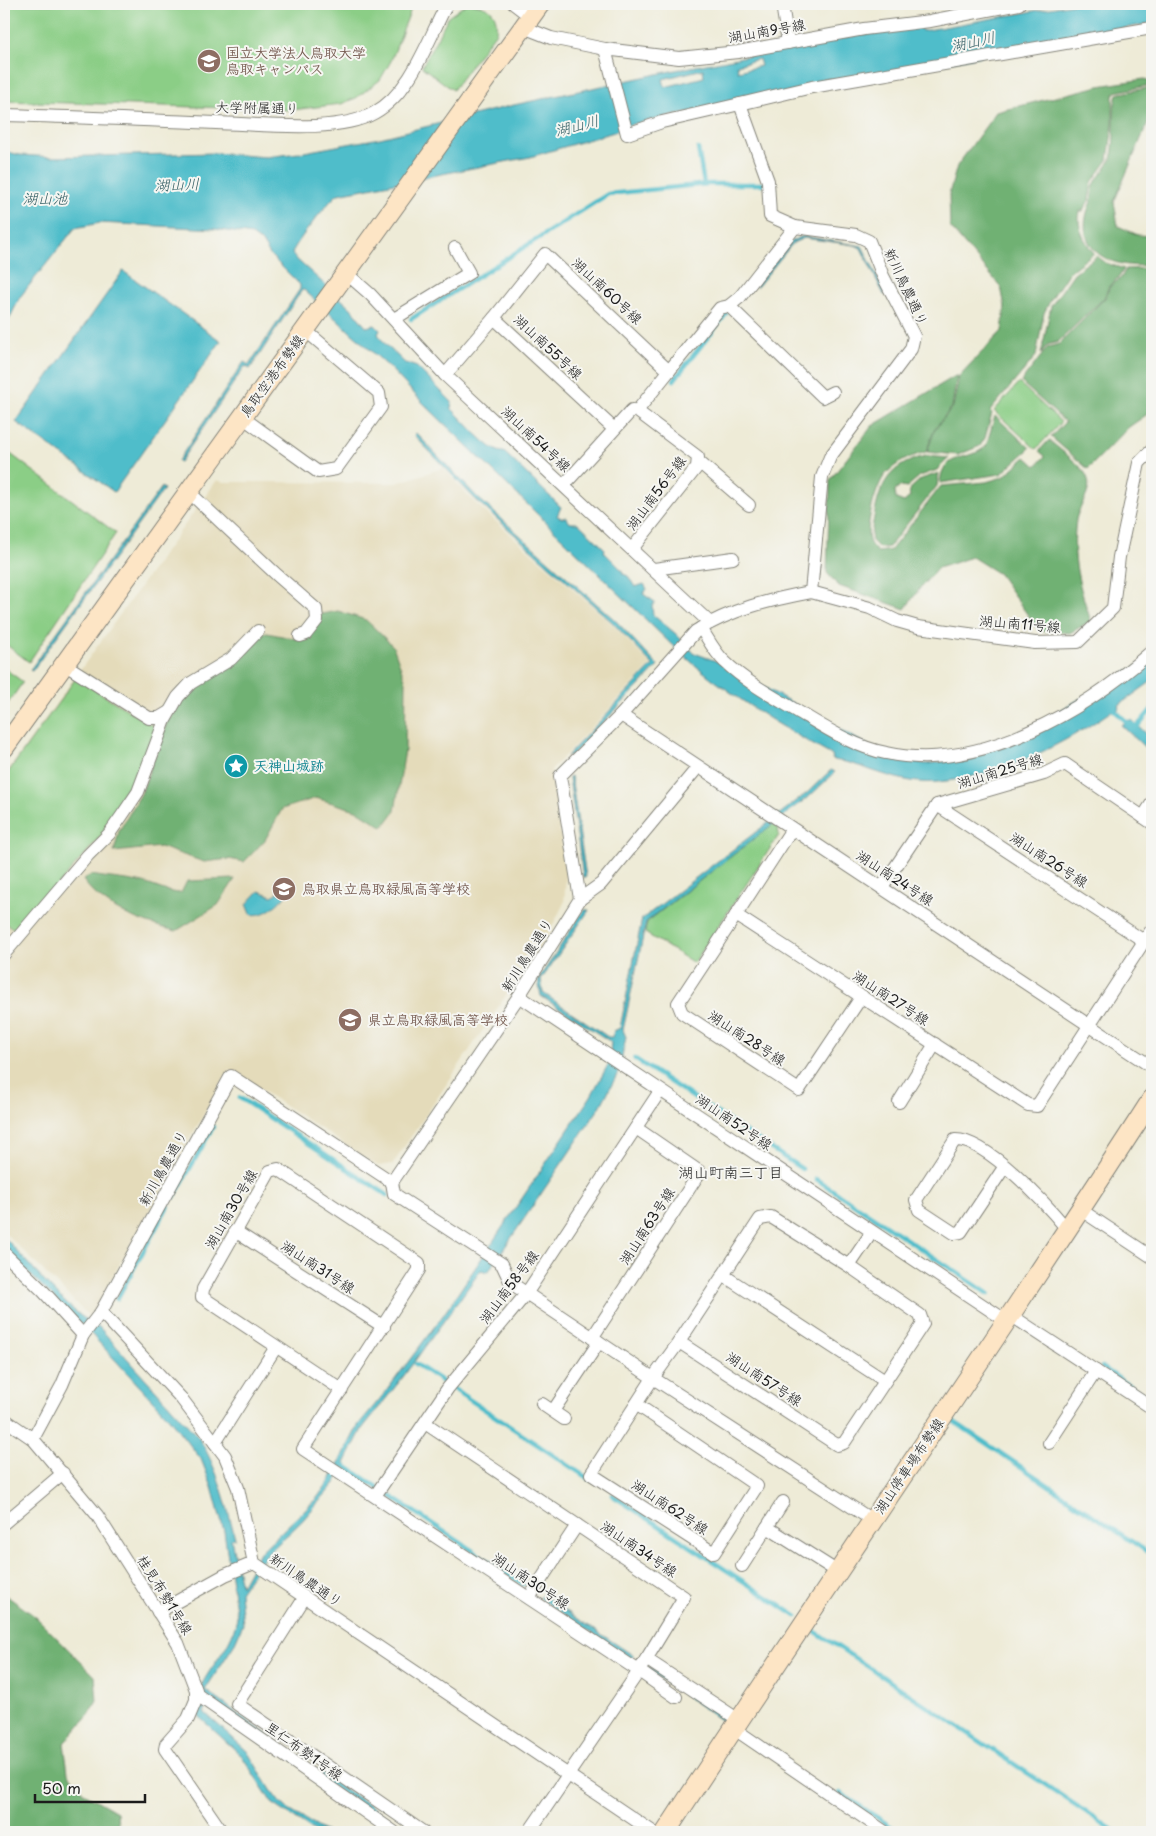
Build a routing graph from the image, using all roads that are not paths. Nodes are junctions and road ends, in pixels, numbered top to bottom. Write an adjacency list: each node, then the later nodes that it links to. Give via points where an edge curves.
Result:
1 (447, 4): 10 (street, 大学附属通り, via 410,74 394,97 375,113 351,122 278,125)
2 (514, 4): 5 (street, 湖山南9号線)
3 (782, 4): 7 (street)
4 (1019, 4): 7 (street, 湖山南9号線)
5 (531, 16): 8 (street, 湖山南9号線, via 551,38); 13 (main road, 鳥取空港布勢線)
6 (1152, 28): 9 (street, via 812,87)
7 (788, 43): 8 (street, 湖山南9号線, via 679,58)
8 (605, 49): 9 (street, via 626,134)
9 (740, 104): 11 (street, 新川鳥農通り, via 768,181 770,216)
10 (4, 115)
11 (795, 226): 14 (street, via 740,297); 32 (street, 新川鳥農通り, via 869,241 914,336 911,349 830,457 822,476)
12 (455, 248): 16 (street, via 469,273)
13 (344, 275): 16 (street, 湖山南54号線, via 370,294); 17 (main road, 鳥取空港布勢線)
14 (729, 306): 18 (street, via 720,308); 20 (street, via 823,397)
15 (494, 318): 18 (street, 湖山南60号線, via 545,254); 19 (street, 湖山南55号線); 23 (street, 湖山南55号線)
16 (394, 319): 19 (street, 湖山南54号線)
17 (309, 324): 22 (main road, 鳥取空港布勢線); 22 (street, via 379,393 381,407 336,469 318,472)
18 (669, 371): 21 (street)
19 (446, 375): 26 (street, 湖山南54号線)
20 (833, 392)
21 (637, 410): 23 (street, via 632,410); 25 (street, 湖山南56号線, via 698,457)
22 (242, 417): 27 (main road, 鳥取空港布勢線)
23 (614, 429): 26 (street)
24 (1152, 450): 32 (street, 湖山南11号線, via 1139,463 1119,557 1113,608 1078,642 1035,643 926,628)
25 (699, 462): 28 (street); 29 (street, 湖山南56号線)
26 (564, 485): 29 (street, 湖山南54号線)
27 (188, 491): 35 (street, via 316,608 317,620 306,634); 37 (main road, 鳥取空港布勢線)
28 (749, 505)
29 (632, 549): 31 (street, 湖山南54号線)
30 (733, 558): 31 (street)
31 (654, 569): 33 (street, 湖山南54号線)
32 (811, 592): 33 (street, via 763,601)
33 (702, 627): 36 (street, 湖山南54号線, via 730,666 820,724 884,753 927,758 960,754 993,744 1058,718); 39 (street)
34 (258, 631): 38 (street, via 231,659 191,682)
35 (300, 636)
36 (1152, 651)
37 (64, 664): 38 (street, via 149,718 159,718); 40 (main road, 鳥取空港布勢線)
38 (169, 712): 51 (street, via 138,792 117,823)
39 (621, 715): 41 (street, 湖山南24号線); 47 (street, via 560,776)
40 (4, 748)
41 (698, 767): 45 (street, 湖山南24号線); 47 (street, via 601,884)
42 (1152, 803): 44 (street)
43 (937, 805): 44 (street, 湖山南25号線, via 1044,774 1065,764); 46 (street); 50 (street, 湖山南26号線)
44 (1148, 820)
45 (792, 830): 46 (street, 湖山南24号線); 48 (street)
46 (882, 887): 54 (street, 湖山南24号線)
47 (580, 899): 52 (street, 新川鳥農通り)
48 (736, 915): 53 (street, 湖山南27号線); 53 (street, 湖山南28号線, via 678,1003 682,1014 799,1090)
49 (1152, 929): 50 (street)
50 (1144, 941): 54 (street)
51 (4, 954)
52 (520, 996): 57 (street, 湖山南52号線); 62 (street, 新川鳥農通り)
53 (862, 996): 55 (street, 湖山南27号線)
54 (1090, 1026): 55 (street, 湖山南27号線, via 1037,1106 1028,1104); 56 (street, 湖山南24号線)
55 (935, 1044): 59 (street)
56 (1152, 1067)
57 (660, 1090): 60 (street, 湖山南58号線); 66 (street, 湖山南52号線)
58 (1152, 1100): 63 (main road, 湖山停車場布勢線)
59 (899, 1102)
60 (636, 1128): 71 (street, 湖山南58号線); 76 (street, 湖山南63号線, via 700,1172)
61 (1006, 1166): 61 (street, via 965,1140 955,1140 916,1200 919,1210 954,1233 961,1232); 64 (street, via 1045,1202)
62 (392, 1182): 71 (street, via 394,1194 502,1264 511,1283); 72 (street, 新川鳥農通り, via 231,1076)
63 (1081, 1210): 64 (main road, 湖山停車場布勢線); 68 (street)
64 (1067, 1229): 73 (main road, 湖山停車場布勢線)
65 (235, 1232): 74 (street, 湖山南31号線); 74 (street, 湖山南30号線, via 270,1171 278,1169 419,1263 419,1270); 78 (street, 湖山南30号線, via 203,1289 202,1297)
66 (872, 1232): 69 (street); 73 (street, 湖山南52号線)
67 (4, 1253): 75 (street)
68 (1152, 1258)
69 (849, 1266): 70 (street, 湖山南57号線, via 771,1217 760,1219); 81 (street, 湖山南57号線, via 920,1315 923,1324)
70 (723, 1275): 77 (street, 湖山南57号線); 81 (street)
71 (526, 1294): 76 (street); 87 (street, 湖山南58号線, via 448,1388)
72 (101, 1312): 75 (street); 89 (street, 新川鳥農通り, via 181,1398)
73 (1010, 1319): 79 (street, 湖山南52号線); 94 (main road, 湖山停車場布勢線)
74 (384, 1327): 82 (street, 湖山南30号線)
75 (83, 1335): 88 (street, via 62,1385)
76 (596, 1340): 80 (street); 83 (street, via 559,1415)
77 (678, 1342): 80 (street, 湖山南62号線); 81 (street, 湖山南57号線, via 837,1445 844,1443)
78 (276, 1347): 82 (street, 湖山南30号線); 89 (street)
79 (1096, 1371): 85 (street, 湖山南52号線); 90 (street)
80 (653, 1378): 84 (street, 湖山南62号線); 94 (street)
81 (884, 1382)
82 (342, 1390): 92 (street, 湖山南30号線, via 303,1449)
83 (542, 1404)
84 (636, 1404): 84 (street, 湖山南62号線, via 591,1474 714,1553 757,1486)
85 (1152, 1408)
86 (4, 1419): 88 (street, 桂見布勢1号線)
87 (424, 1423): 92 (street, 湖山南58号線); 96 (street)
88 (33, 1439): 91 (street, 桂見布勢1号線)
89 (215, 1443): 98 (street, 新川鳥農通り, via 225,1456 238,1488)
90 (1049, 1443)
91 (63, 1474): 95 (street); 103 (street, 桂見布勢1号線, via 97,1515)
92 (376, 1496): 102 (street, 湖山南30号線)
93 (783, 1502): 97 (street)
94 (872, 1520): 100 (main road, 湖山停車場布勢線)
95 (4, 1524)
96 (577, 1526): 102 (street); 104 (street, 湖山南34号線, via 684,1597)
97 (767, 1527): 99 (street); 100 (street)
98 (254, 1563): 101 (street, 新川鳥農通り); 103 (street)
99 (742, 1566)
100 (838, 1572): 108 (main road, 湖山停車場布勢線)
101 (305, 1597): 109 (street, 新川鳥農通り); 110 (street, via 237,1704)
102 (529, 1598): 105 (street, 湖山南30号線)
103 (158, 1612): 106 (street, 桂見布勢1号線, via 178,1643)
104 (646, 1659): 105 (street, 湖山南34号線); 108 (street)
105 (639, 1671): 107 (street, 湖山南30号線); 109 (street)
106 (196, 1694): 111 (street, via 193,1712 165,1749); 112 (street, 里仁布勢1号線)
107 (676, 1696)
108 (736, 1724): 115 (main road, 湖山停車場布勢線); 116 (street)
109 (568, 1774): 113 (street); 114 (street, 新川鳥農通り)
110 (418, 1831)
111 (222, 1832)
112 (394, 1832)
113 (529, 1832)
114 (653, 1832)
115 (666, 1832)
116 (885, 1832)

